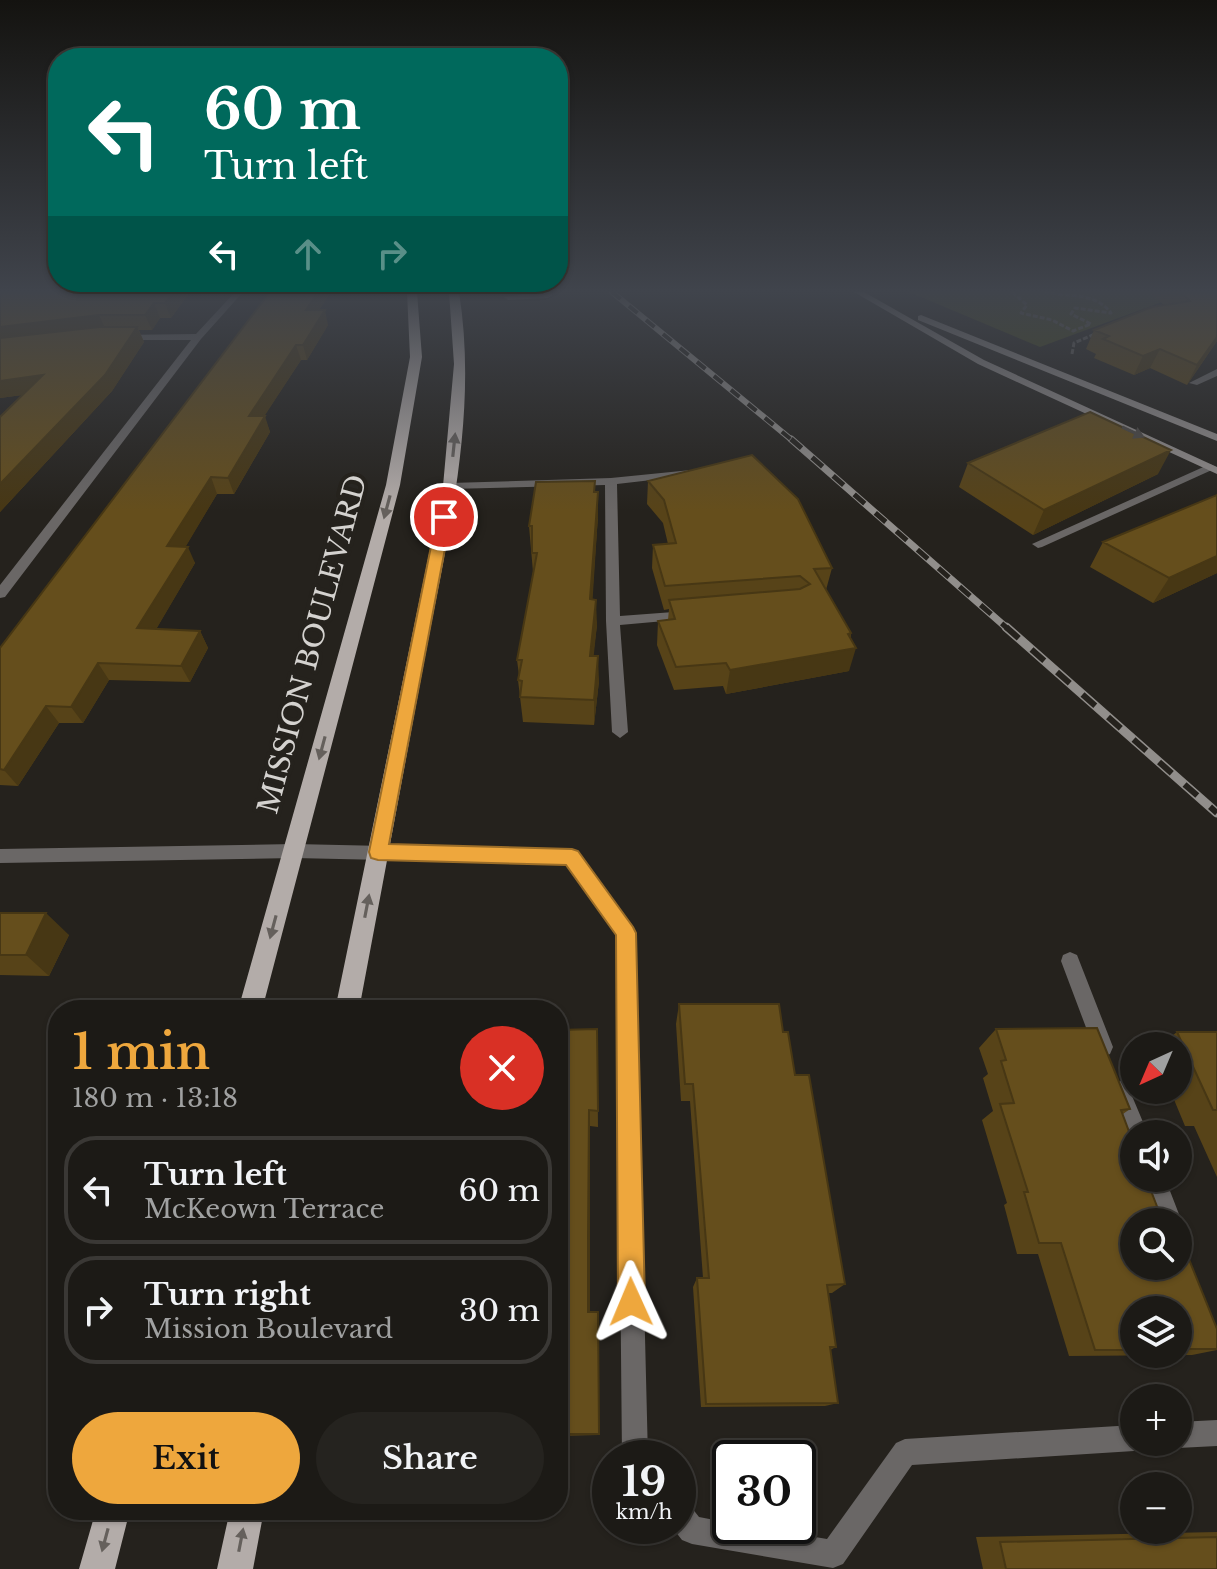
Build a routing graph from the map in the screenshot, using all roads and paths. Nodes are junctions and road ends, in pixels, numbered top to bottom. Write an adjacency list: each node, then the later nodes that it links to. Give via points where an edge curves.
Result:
1 (176, 365): 14 (street)
2 (415, 365): 18 (main road, MISSION BOULEVARD, one-way to 18, via 393,485)
3 (459, 365): 12 (main road, one-way to 3)
4 (988, 365): 9 (main road, one-way to 9)
5 (1037, 365): 8 (main road)
6 (1217, 372): 7 (street)
7 (1194, 383)
8 (1217, 438)
9 (1214, 469): 13 (street)
10 (702, 472): 11 (street)
11 (611, 481): 12 (street); 16 (street)
12 (450, 486): 19 (main road)
13 (1038, 544)
14 (0, 594)
15 (704, 614): 16 (street)
16 (613, 621): 17 (street)
17 (620, 732)
18 (294, 851): 19 (street); 20 (street); 22 (main road, MISSION BOULEVARD, one-way to 22)
19 (378, 852): 23 (main road, one-way to 19); 28 (street, via 572,857 626,933)
20 (0, 856)
21 (1070, 961): 24 (street)
22 (253, 1000)
23 (349, 1000)
24 (1132, 1120)
25 (1217, 1433): 26 (street)
26 (1192, 1434)
27 (1120, 1439): 31 (street, via 905,1452 833,1554)
28 (635, 1440)
29 (110, 1520): 32 (main road, one-way to 32)
30 (245, 1520): 33 (main road, one-way to 30)
31 (696, 1531)
32 (97, 1569)
33 (235, 1569)

